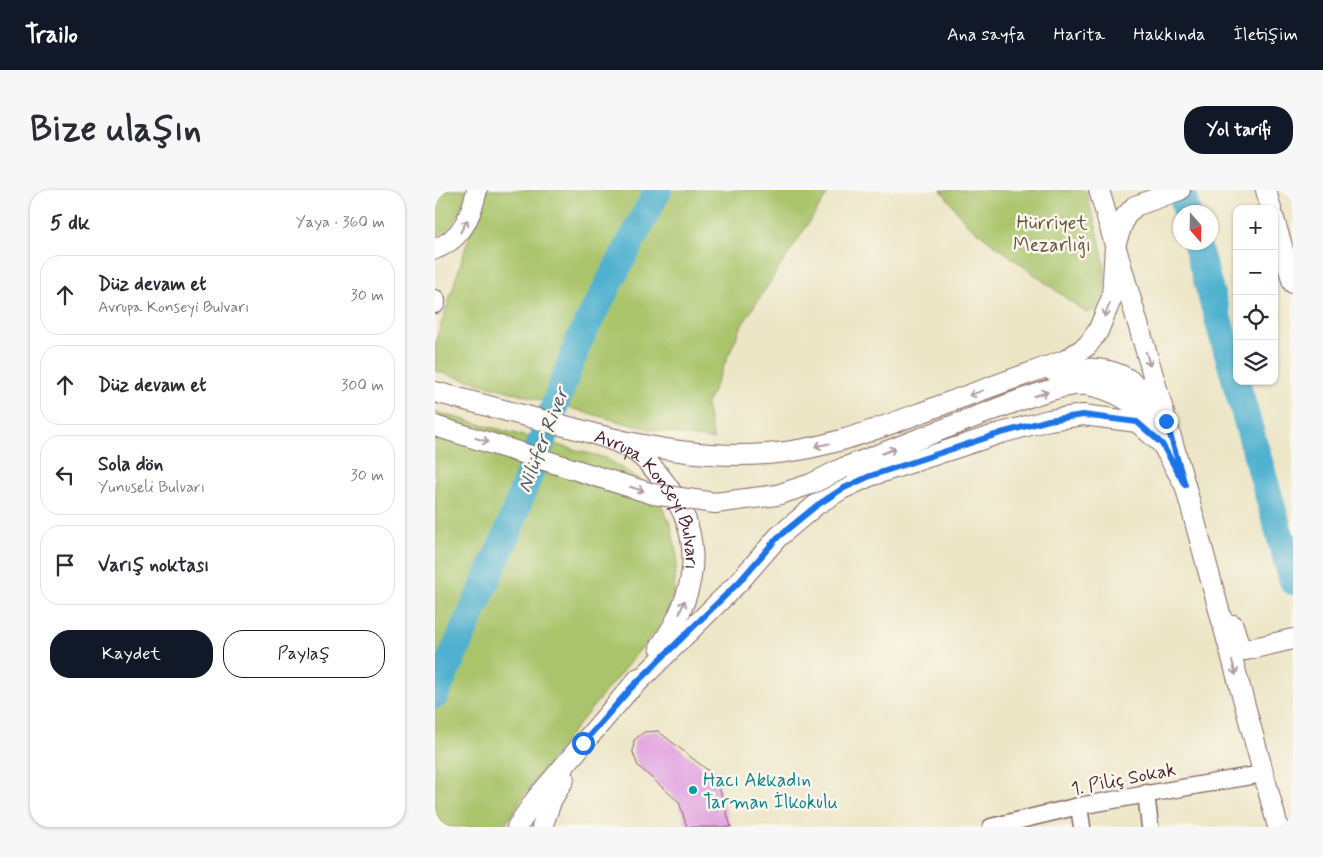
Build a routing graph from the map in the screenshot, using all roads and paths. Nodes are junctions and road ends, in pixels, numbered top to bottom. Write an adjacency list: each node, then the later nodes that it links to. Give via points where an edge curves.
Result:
1 (477, 190): 8 (main road, one-way to 1, via 459,234 470,214)
2 (1099, 190): 7 (main road)
3 (1180, 190): 7 (main road, via 1135,206 1125,217)
4 (1266, 190): 5 (main road)
5 (1270, 205)
6 (1278, 232): 9 (main road)
7 (1115, 245): 10 (main road, one-way to 10, via 1112,296 1098,331 1087,346 1073,355); 12 (main road, one-way to 12)
8 (435, 249)
9 (1293, 281)
10 (1035, 371): 12 (main road, via 1089,368 1109,371 1136,384); 14 (main road, one-way to 14, via 844,441 804,449 767,454 693,454)
11 (435, 392): 14 (main road, Avrupa Konseyi Bulvarı)
12 (1166, 421): 15 (main road); 17 (main road, via 1188,456 1197,480 1239,645 1246,650)
13 (435, 426): 15 (main road, one-way to 15, bridge, via 653,494 715,503 777,495 1020,400 1085,385 1116,392 1138,407 1157,425)
14 (598, 435): 18 (main road, Avrupa Konseyi Bulvarı, one-way to 14, via 675,626 684,606 693,561 692,539 679,502 662,478 631,449)
15 (1176, 453): 16 (main road)
16 (1185, 485): 18 (main road, via 1162,444 1137,422 1083,415 1001,433 870,476 816,506 778,537 739,582); 20 (main road, one-way to 20)
17 (1293, 638)
18 (631, 688): 19 (main road, Avrupa Konseyi Bulvarı)
19 (583, 743): 24 (main road, Avrupa Konseyi Bulvarı, via 535,800); 25 (main road, via 552,799)
20 (1262, 774): 21 (street, 1. Piliç Sokak); 29 (main road)
21 (1146, 793): 22 (street, 1. Piliç Sokak); 28 (street)
22 (1079, 806): 23 (street, 1. Piliç Sokak); 27 (street)
23 (1016, 824): 26 (street, 1. Piliç Sokak)
24 (517, 827)
25 (542, 827)
26 (991, 827)
27 (1082, 827)
28 (1150, 827)
29 (1278, 827)

